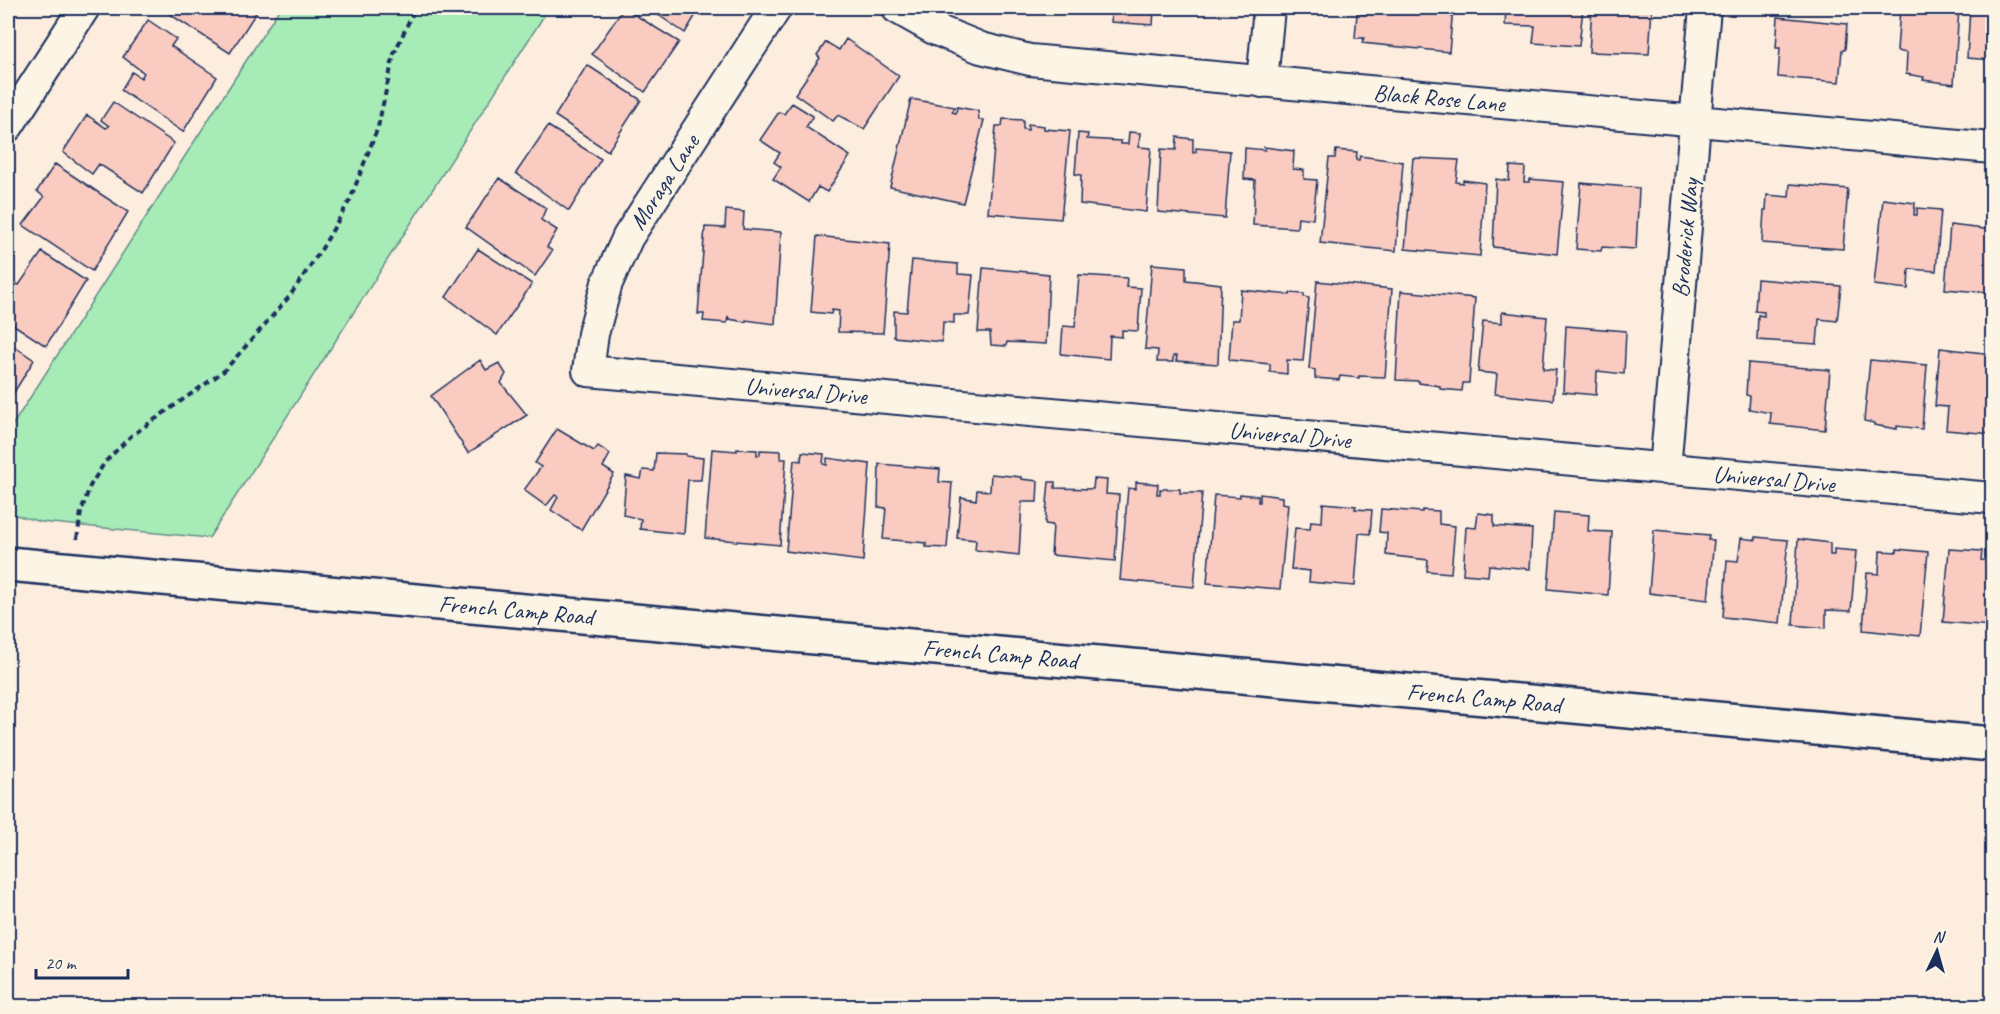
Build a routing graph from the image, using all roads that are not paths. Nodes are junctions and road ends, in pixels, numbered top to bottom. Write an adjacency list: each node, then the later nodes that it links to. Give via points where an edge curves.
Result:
1 (84, 8): 8 (street)
2 (776, 8): 10 (street, Moraga Lane, via 628,237 607,283)
3 (897, 8): 6 (street, Black Rose Lane, via 934,29 981,48 1030,60)
4 (1269, 8): 6 (street)
5 (1706, 8): 7 (street, Broderick Way)
6 (1262, 82): 7 (street, Black Rose Lane)
7 (1695, 120): 9 (street, Black Rose Lane); 11 (street, Broderick Way)
8 (8, 126)
9 (1992, 148)
10 (588, 371): 11 (street, Universal Drive)
11 (1665, 469): 12 (street, Universal Drive)
12 (1992, 498)
13 (8, 564): 14 (street, French Camp Road)
14 (1992, 744)

